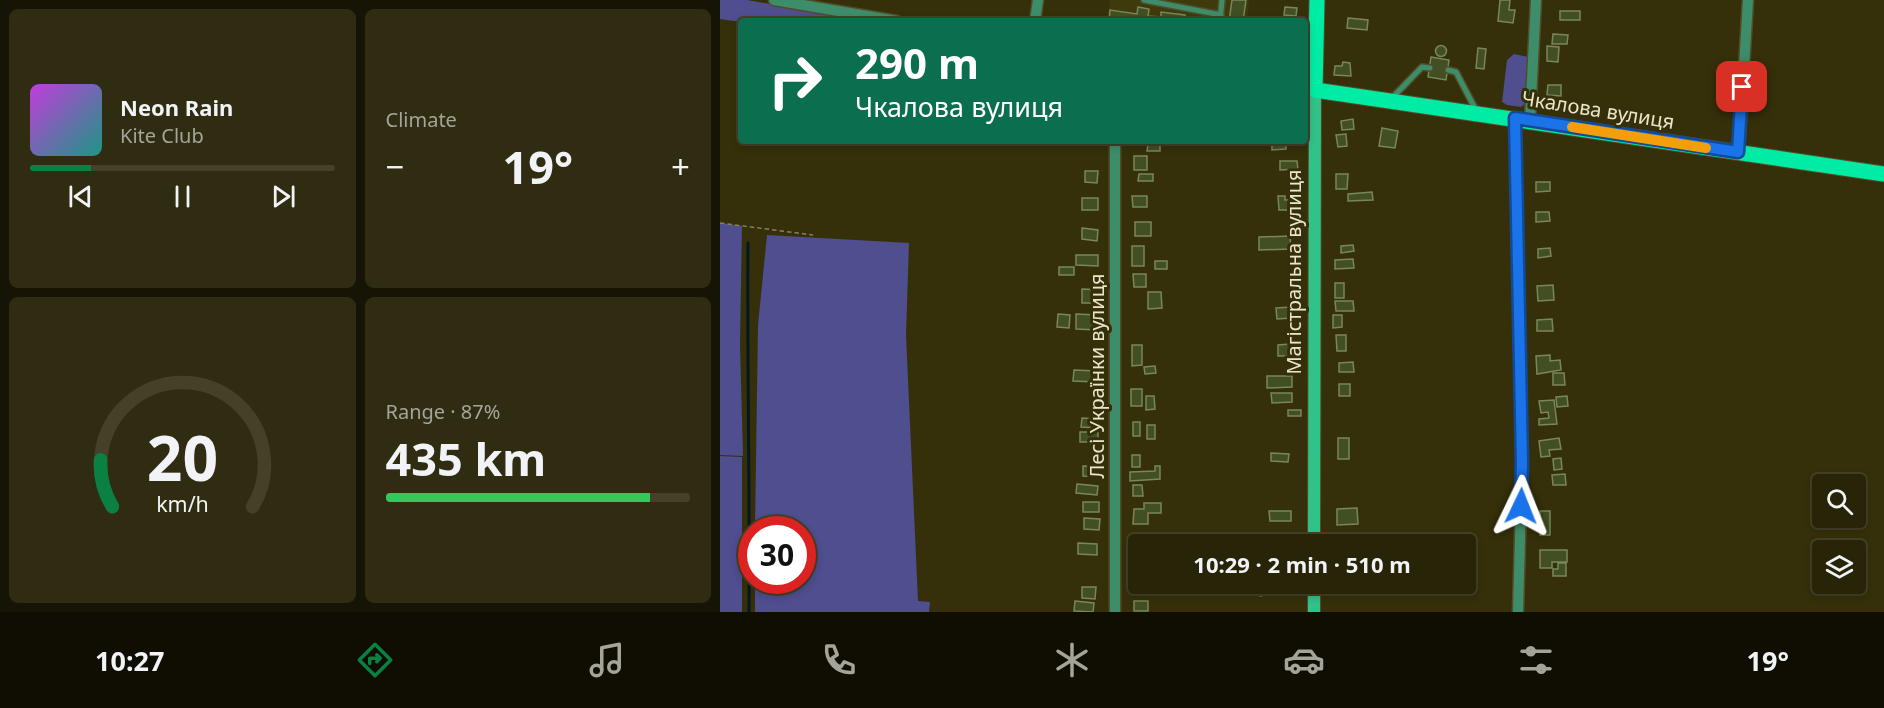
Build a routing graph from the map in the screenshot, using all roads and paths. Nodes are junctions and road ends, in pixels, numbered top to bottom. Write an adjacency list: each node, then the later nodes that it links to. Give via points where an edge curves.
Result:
1 (774, 0): 8 (street)
2 (1038, 0): 11 (street)
3 (1144, 0): 9 (lane)
4 (1222, 0): 13 (lane)
5 (1317, 0): 16 (main road, Магістральна вулиця)
6 (1536, 0): 19 (street)
7 (1748, 0): 21 (street)
8 (811, 3): 10 (street)
9 (1207, 13): 12 (lane); 13 (lane)
10 (883, 18)
11 (1035, 18)
12 (1206, 18)
13 (1221, 18)
14 (1430, 68): 17 (lane, via 1422,67)
15 (1448, 70): 18 (lane, via 1456,72)
16 (1310, 89): 17 (main road, Чкалова вулиця); 25 (main road, Магістральна вулиця)
17 (1389, 101): 18 (main road, Чкалова вулиця)
18 (1478, 113): 19 (main road, Чкалова вулиця)
19 (1522, 119): 21 (main road, Чкалова вулиця); 29 (street)
20 (1115, 144): 27 (street, Лесі Українки вулиця)
21 (1738, 152): 22 (main road, Чкалова вулиця)
22 (1884, 174)
23 (720, 223): 24 (path)
24 (813, 235)
25 (1314, 534)
26 (1314, 594): 28 (main road)
27 (1115, 612)
28 (1314, 612)
29 (1518, 612)

